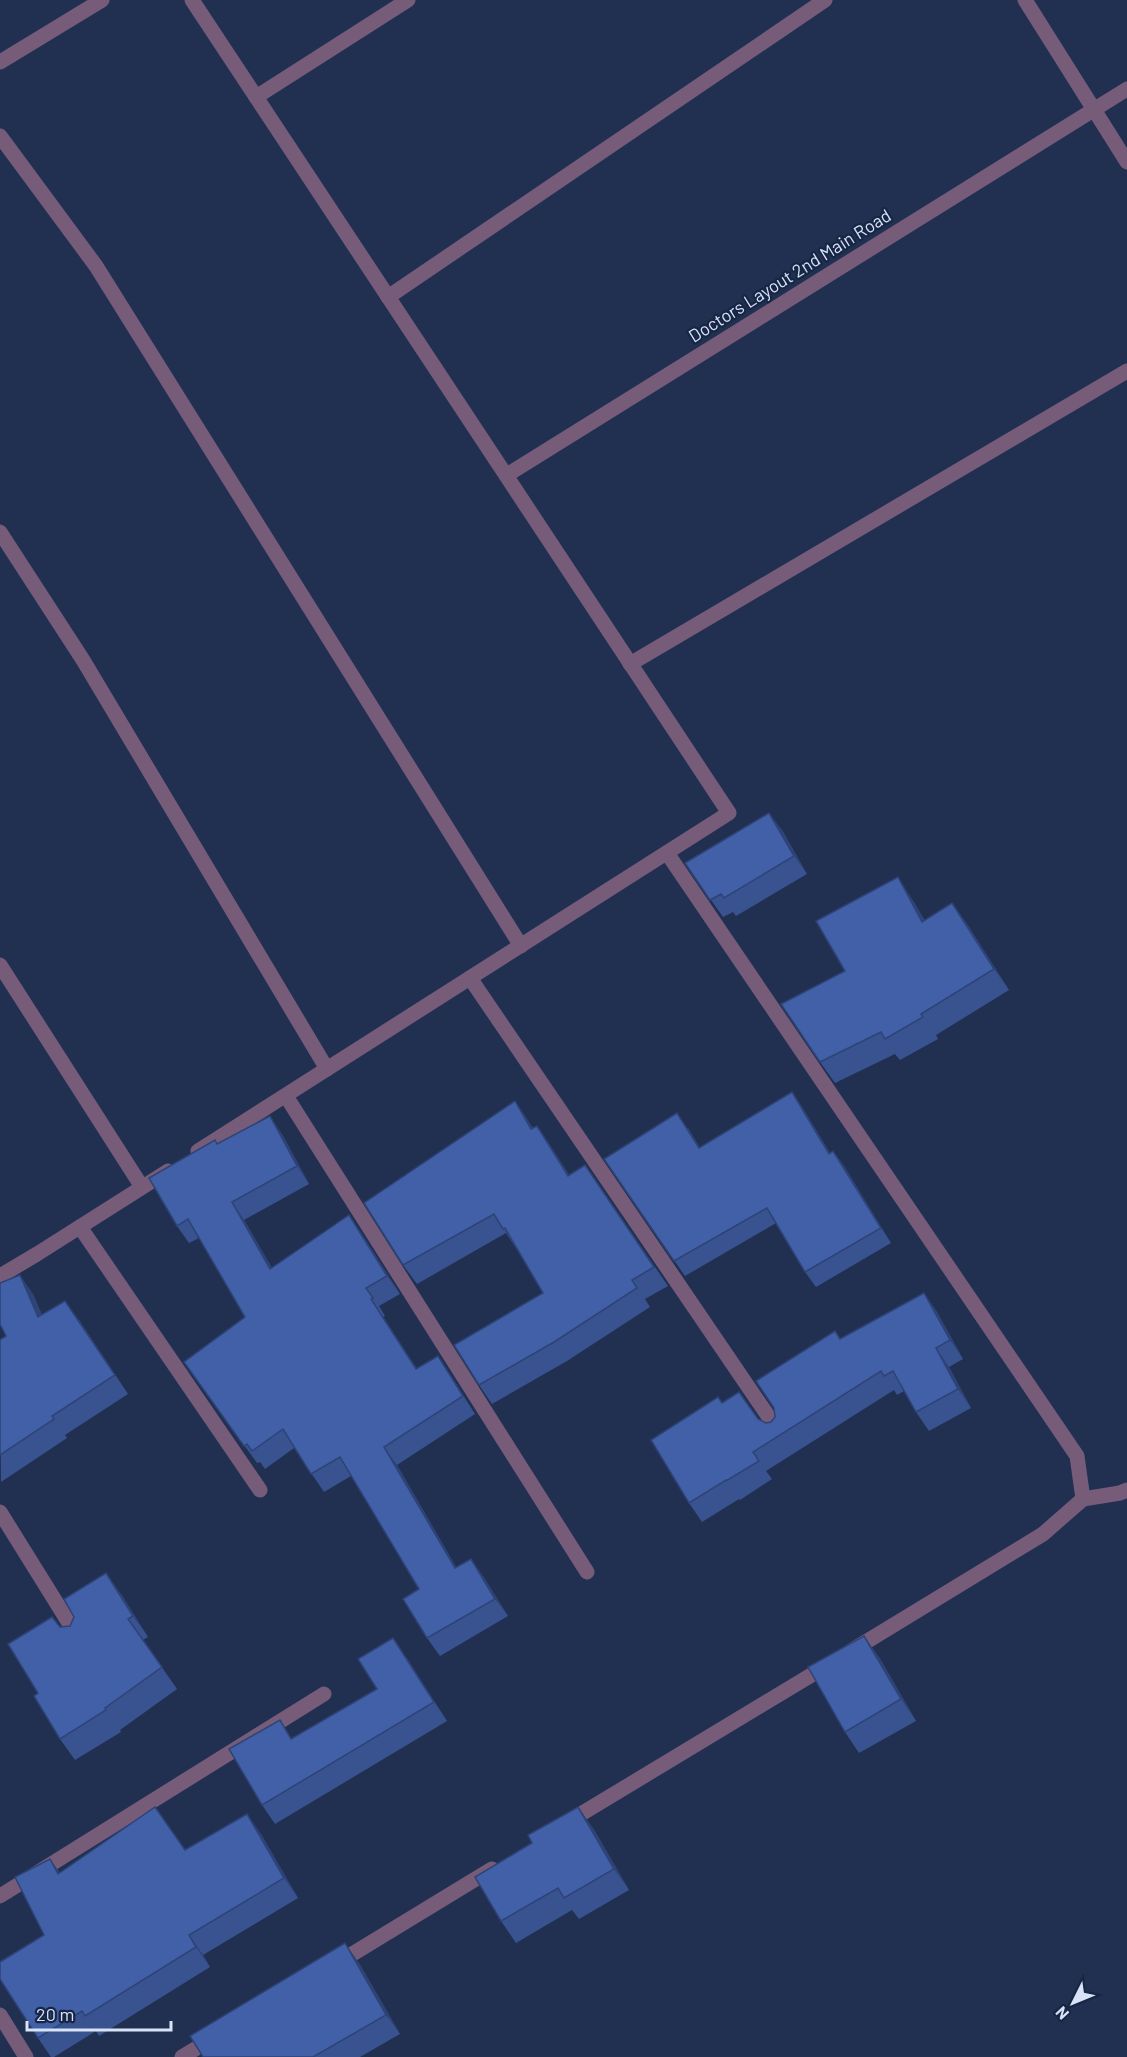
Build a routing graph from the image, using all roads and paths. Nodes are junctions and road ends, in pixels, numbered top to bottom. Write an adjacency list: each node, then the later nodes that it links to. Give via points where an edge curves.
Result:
1 (102, 0): 6 (street)
2 (192, 0): 8 (street)
3 (408, 0): 8 (street)
4 (825, 0): 12 (street)
5 (1025, 0): 9 (street)
6 (0, 62)
7 (1127, 89): 9 (street, Doctors Layout 2nd Main Road)
8 (256, 97): 12 (street)
9 (1093, 110): 11 (street); 14 (street, Doctors Layout 2nd Main Road)
10 (0, 136): 18 (street, via 96,266)
11 (1127, 162)
12 (388, 297): 14 (street)
13 (1127, 371): 16 (street)
14 (507, 475): 16 (street)
15 (0, 532): 21 (street, via 83,660)
16 (630, 664): 17 (street, via 729,813)
17 (667, 853): 18 (street); 29 (street, via 1077,1456)
18 (521, 946): 20 (street)
19 (0, 965): 23 (street)
20 (470, 978): 21 (street); 26 (street)
21 (327, 1069): 22 (street)
22 (286, 1096): 23 (street); 31 (street)
23 (142, 1187): 24 (street)
24 (80, 1227): 25 (street); 27 (street)
25 (0, 1275)
26 (779, 1432)
27 (260, 1490)
28 (1127, 1490): 29 (street)
29 (1083, 1499): 34 (street, via 1043,1534)
30 (0, 1512): 32 (street)
31 (587, 1572)
32 (79, 1639)
33 (324, 1694): 36 (street)
34 (551, 1833)
35 (500, 1864): 37 (street)
36 (0, 1896)
37 (325, 1970)
38 (0, 2014): 40 (street)
39 (223, 2032): 41 (street)
40 (26, 2057)
41 (182, 2057)

